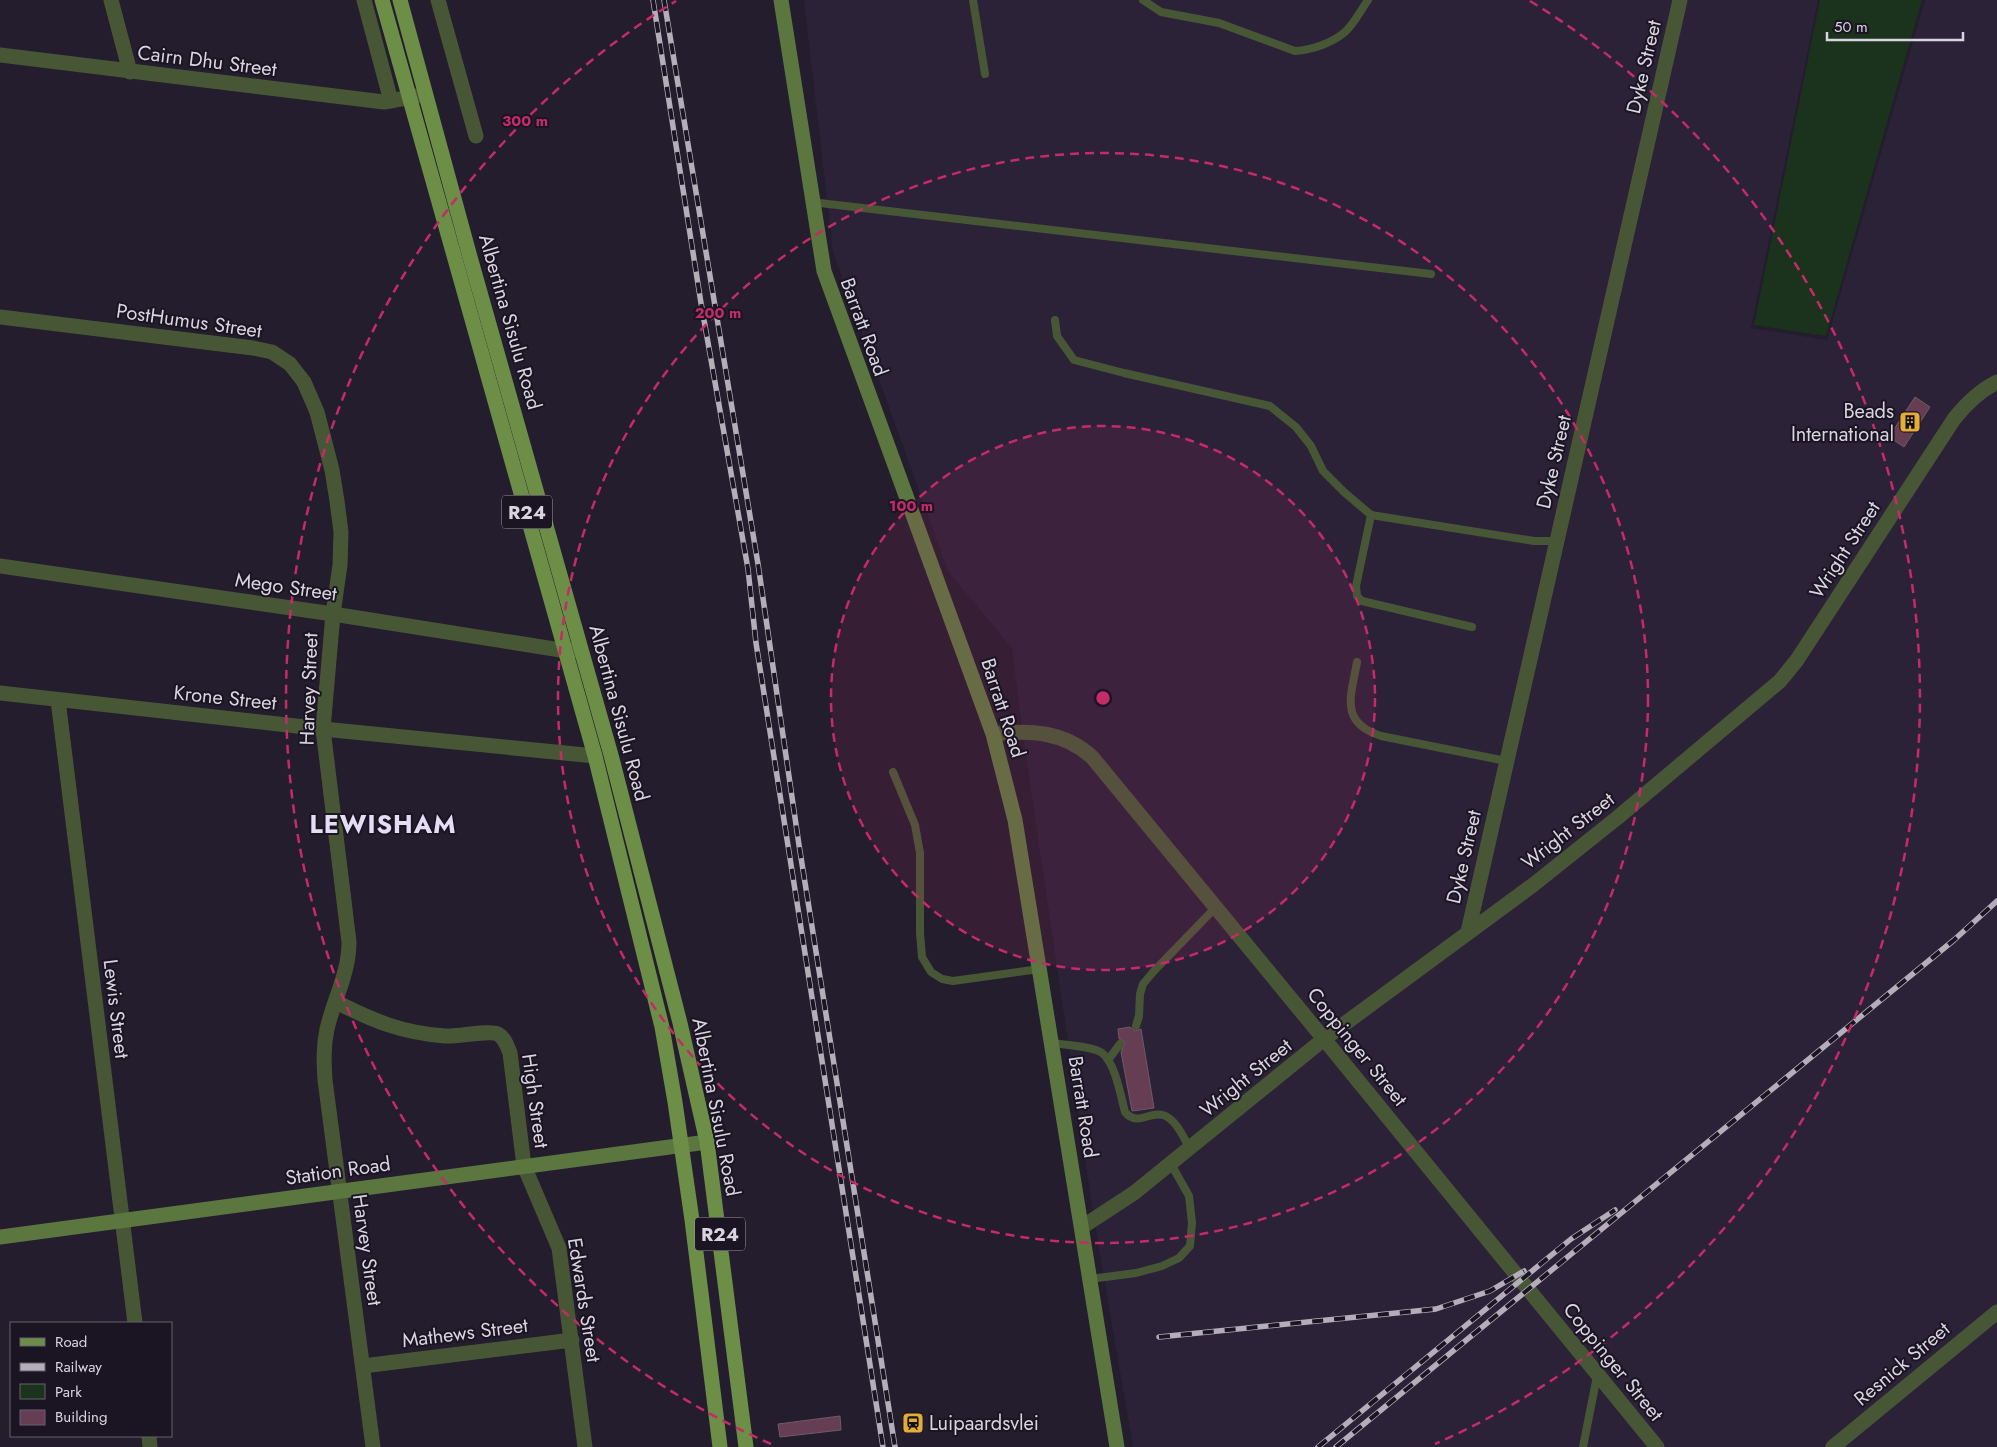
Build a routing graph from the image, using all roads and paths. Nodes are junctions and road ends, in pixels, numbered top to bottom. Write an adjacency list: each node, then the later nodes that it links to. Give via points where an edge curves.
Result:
1 (110, 0): 12 (street)
2 (364, 0): 16 (street)
3 (382, 0): 15 (main road, Albertina Sisulu Road / R24)
4 (400, 0): 14 (main road, Albertina Sisulu Road / R24)
5 (438, 0): 17 (street)
6 (781, 0): 18 (main road, Barratt Road)
7 (973, 0): 13 (lane)
8 (1144, 0): 9 (lane, via 1161,12 1219,23 1295,51 1323,45 1346,32)
9 (1368, 0)
10 (1680, 0): 24 (street, Dyke Street)
11 (0, 55): 12 (street, Cairn Dhu Street)
12 (130, 72): 16 (street, Cairn Dhu Street)
13 (985, 74)
14 (426, 94): 15 (street, Cairn Dhu Street); 28 (main road, Albertina Sisulu Road / R24)
15 (409, 98): 16 (street, Cairn Dhu Street); 28 (main road, Albertina Sisulu Road / R24)
16 (391, 101)
17 (476, 136)
18 (811, 202): 19 (lane); 33 (main road, Barratt Road, via 832,298)
19 (1431, 274)
20 (0, 317): 26 (street, PostHumus Street, via 253,348 272,352 290,364 304,382 317,412 335,486 341,532)
21 (1055, 320): 23 (lane, via 1057,336 1074,360 1270,406 1296,427 1324,471)
22 (1995, 384): 38 (street, Wright Street, via 1966,404 1954,420 1780,681 1617,818)
23 (1371, 515): 24 (lane, via 1534,541); 27 (lane, via 1356,586 1357,596 1362,601)
24 (1557, 541): 35 (street, Dyke Street)
25 (0, 566): 26 (street, Mego Street)
26 (333, 614): 28 (street, Mego Street); 32 (street, Harvey Street)
27 (1472, 627)
28 (574, 650): 34 (main road, Albertina Sisulu Road / R24); 46 (main road, Albertina Sisulu Road / R24, via 614,765)
29 (1357, 662): 35 (lane, via 1349,704 1356,720 1366,731)
30 (0, 693): 31 (street, Krone Street)
31 (58, 700): 32 (street, Krone Street); 52 (street, Lewis Street)
32 (323, 729): 34 (street, Krone Street); 40 (street, Harvey Street, via 350,942 349,960)
33 (993, 734): 37 (street, Coppinger Street, via 1044,733 1071,741 1084,750); 39 (main road, Barratt Road, via 1015,820)
34 (595, 756): 47 (main road, Albertina Sisulu Road / R24, via 662,1027)
35 (1506, 761): 38 (street, Dyke Street)
36 (893, 772): 39 (lane, via 914,825 920,853 922,957 931,972 953,982)
37 (1216, 907): 41 (lane, via 1143,984); 42 (street, Coppinger Street)
38 (1468, 932): 42 (street, Wright Street)
39 (1039, 969): 43 (main road, Barratt Road)
40 (336, 1002): 50 (street, High Street, via 374,1021 419,1033 446,1036 499,1034 510,1053); 51 (street, Harvey Street, via 324,1047)
41 (1136, 1026)
42 (1324, 1039): 48 (street, Wright Street); 60 (street, Coppinger Street)
43 (1052, 1043): 45 (lane, via 1095,1050); 53 (main road, Barratt Road)
44 (1120, 1044): 45 (lane)
45 (1108, 1060): 48 (lane, via 1128,1116 1141,1119 1162,1114 1176,1125)
46 (707, 1142): 47 (main road, Station Road); 61 (main road, Albertina Sisulu Road / R24)
47 (682, 1145): 50 (main road, Station Road); 64 (main road, Albertina Sisulu Road / R24)
48 (1190, 1149): 49 (street, Wright Street)
49 (1171, 1164): 53 (street, Wright Street); 55 (lane, via 1189,1196 1190,1246 1179,1258 1162,1266)
50 (524, 1166): 51 (main road, Station Road); 58 (street, Edwards Street, via 559,1248)
51 (339, 1192): 52 (main road, Station Road); 59 (street, Harvey Street)
52 (122, 1221): 54 (main road, Station Road); 57 (street, Lewis Street)
53 (1082, 1227): 55 (main road, Barratt Road)
54 (0, 1237)
55 (1090, 1280): 65 (main road, Barratt Road)
56 (1997, 1312): 68 (street, Resnick Street)
57 (135, 1322)
58 (572, 1340): 59 (street, Mathews Street); 63 (street, Edwards Street)
59 (363, 1366): 62 (street, Harvey Street)
60 (1598, 1374): 66 (lane); 67 (street, Coppinger Street)
61 (746, 1446): 64 (main road)
62 (373, 1447)
63 (585, 1447)
64 (721, 1447)
65 (1117, 1447)
66 (1583, 1447)
67 (1657, 1447)
68 (1833, 1447)

